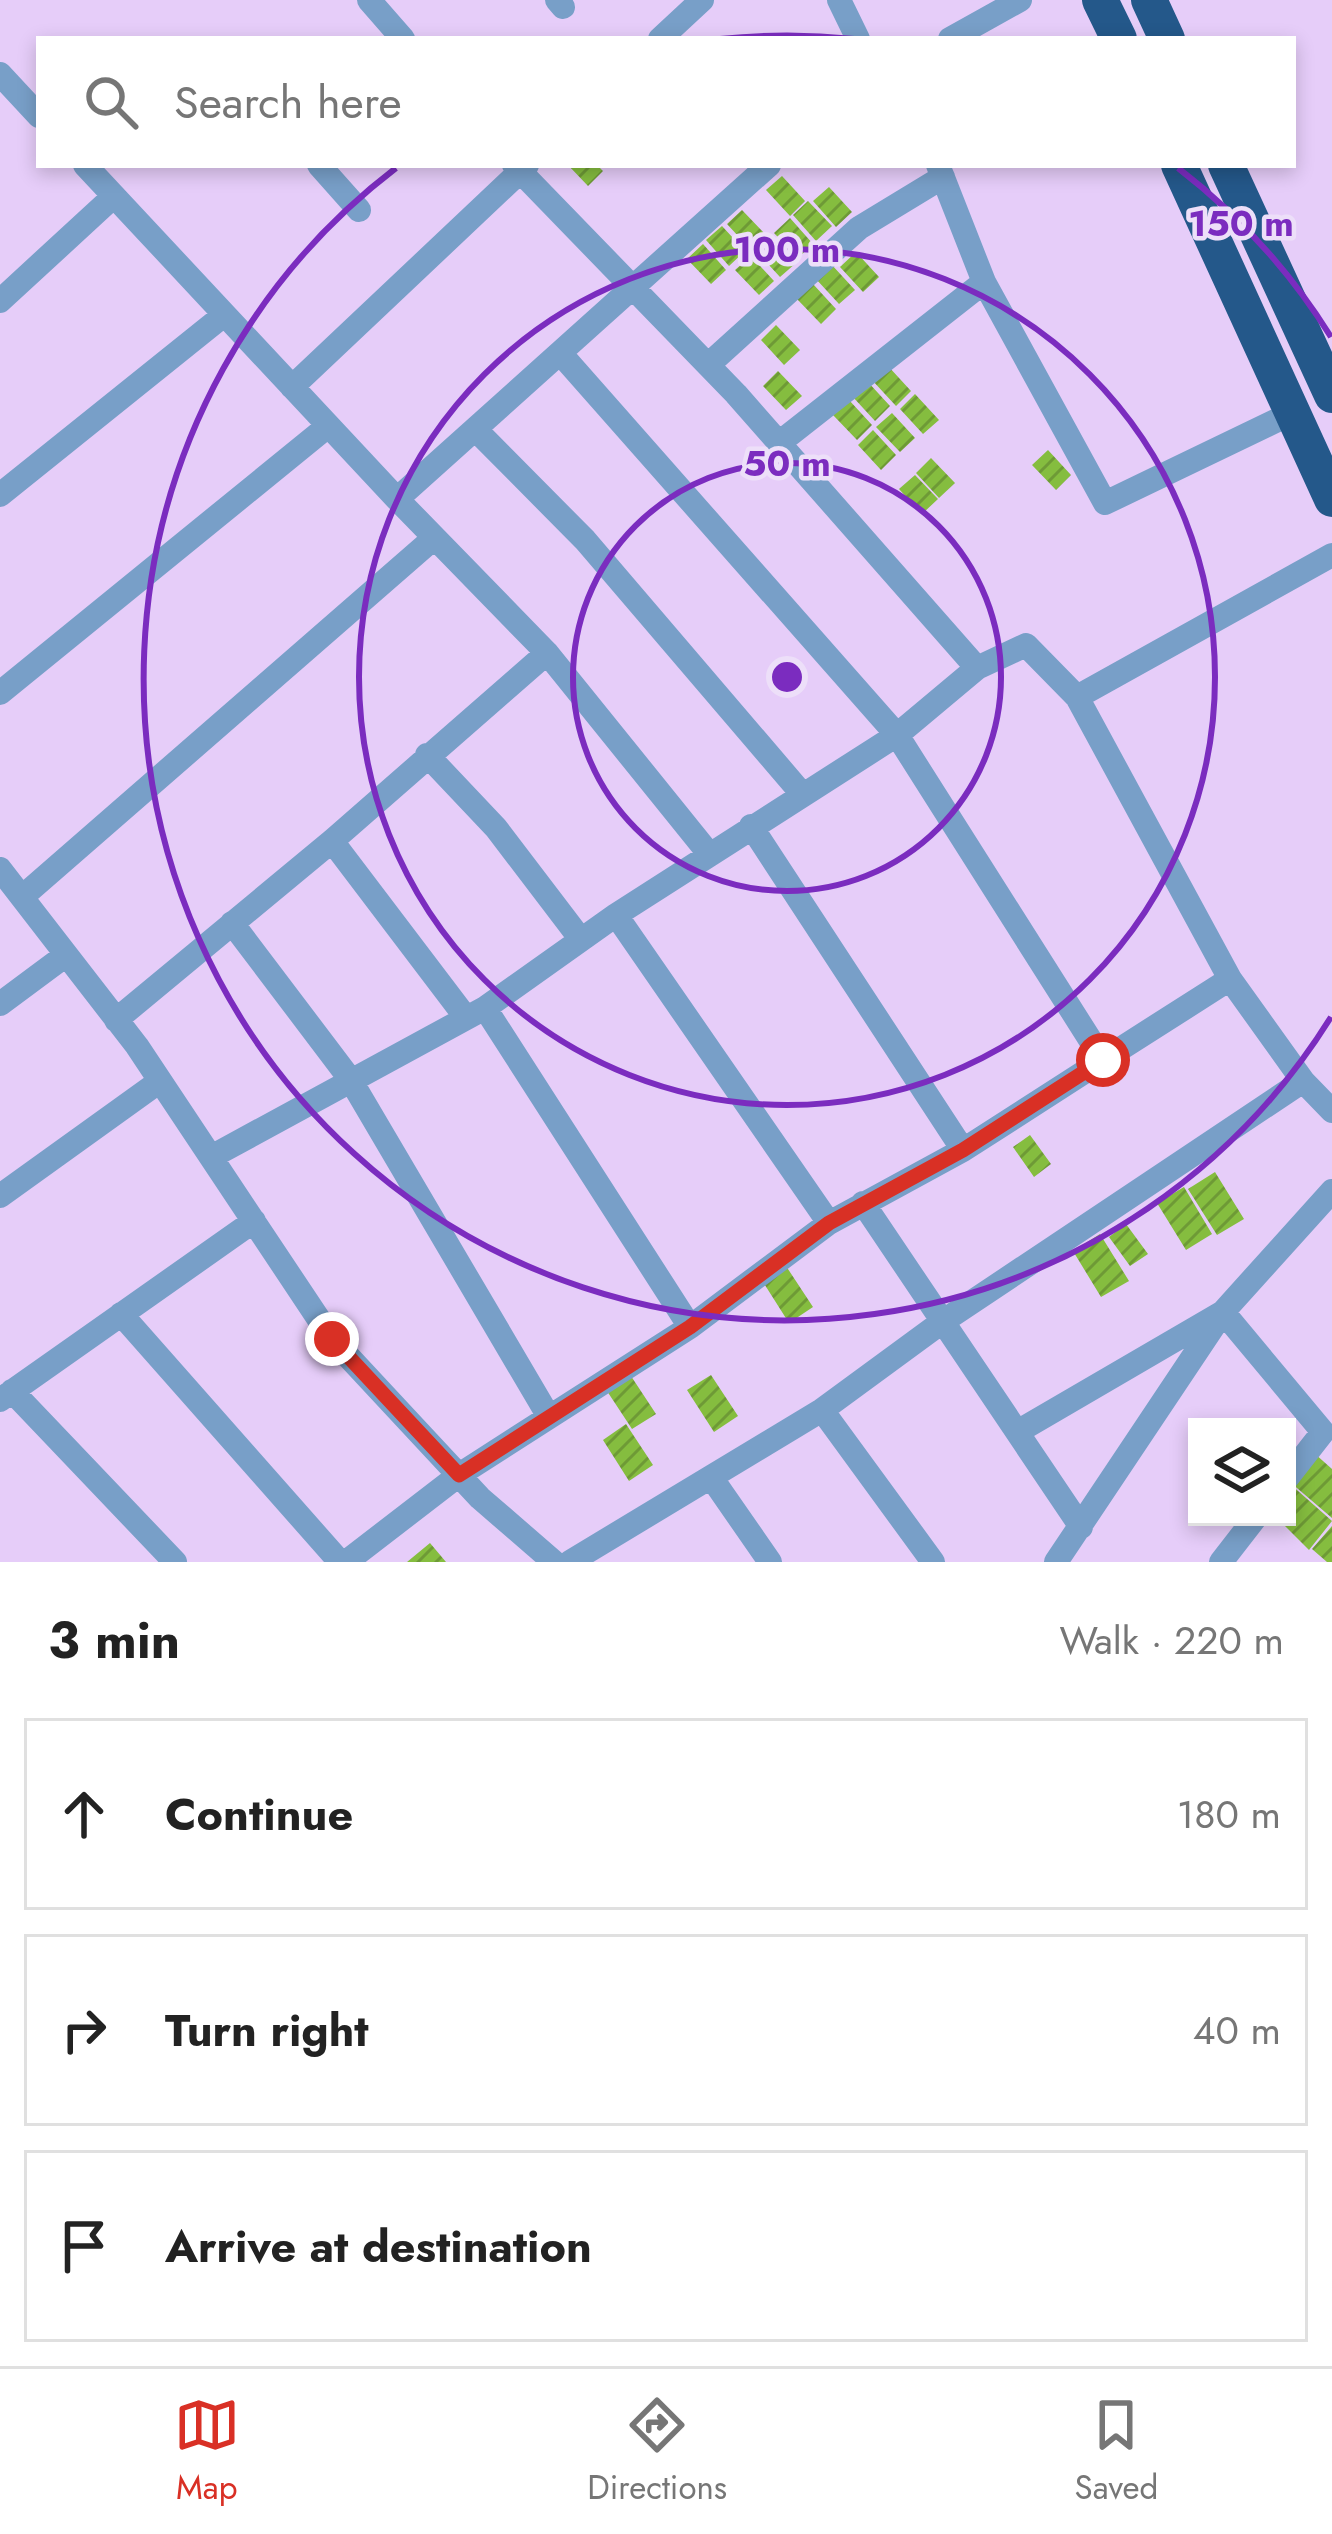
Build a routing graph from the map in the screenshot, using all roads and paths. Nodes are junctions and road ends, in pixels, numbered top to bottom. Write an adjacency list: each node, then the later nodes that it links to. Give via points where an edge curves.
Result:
1 (369, 0): 7 (street)
2 (702, 0): 8 (street)
3 (839, 0): 9 (street)
4 (1020, 0): 10 (street)
5 (1100, 0): 11 (highway)
6 (1149, 0): 12 (highway)
7 (401, 36)
8 (663, 36)
9 (857, 36)
10 (955, 36)
11 (1118, 36)
12 (1166, 36)
13 (0, 74): 14 (street)
14 (36, 113)
15 (88, 168): 23 (street)
16 (322, 168): 24 (street)
17 (519, 168): 31 (street)
18 (521, 168): 26 (street)
19 (766, 168): 26 (street)
20 (1180, 168): 33 (highway)
21 (1227, 168): 32 (highway)
22 (940, 171): 25 (street); 30 (street, via 860,229)
23 (114, 196): 27 (street); 28 (street)
24 (359, 210)
25 (985, 282): 33 (street, via 1106,503); 36 (street)
26 (633, 287): 29 (street); 30 (street)
27 (0, 301)
28 (224, 315): 31 (street); 37 (street)
29 (560, 352): 35 (street); 46 (street)
30 (708, 365): 36 (street)
31 (292, 387): 34 (street)
32 (1332, 395)
33 (1292, 413): 38 (highway)
34 (328, 426): 39 (street); 44 (street)
35 (475, 429): 39 (street); 48 (street, via 585,540)
36 (779, 443): 43 (street)
37 (0, 495)
38 (1332, 499)
39 (397, 500): 40 (street)
40 (434, 538): 42 (street); 53 (street)
41 (1332, 555): 45 (street)
42 (547, 653): 47 (street); 51 (street)
43 (977, 668): 45 (street, via 1026,645); 46 (street)
44 (0, 693)
45 (1077, 697): 58 (street)
46 (897, 735): 48 (street); 62 (street)
47 (428, 754): 50 (street); 56 (street)
48 (803, 795): 49 (street)
49 (751, 826): 51 (street); 67 (street)
50 (332, 842): 55 (street); 60 (street)
51 (710, 855): 54 (street)
52 (0, 869): 53 (street)
53 (22, 897): 57 (street)
54 (616, 915): 56 (street); 73 (street)
55 (232, 923): 61 (street); 63 (street)
56 (579, 938): 60 (street)
57 (67, 955): 59 (street); 61 (street)
58 (1230, 979): 62 (street); 65 (street)
59 (0, 1004)
60 (474, 1011): 63 (street); 77 (street)
61 (116, 1020): 64 (street)
62 (1103, 1060): 67 (street)
63 (350, 1078): 68 (street); 80 (street)
64 (160, 1081): 68 (street); 70 (street)
65 (1303, 1081): 66 (street); 76 (street)
66 (1332, 1112)
67 (963, 1150): 71 (street)
68 (211, 1157): 72 (street)
69 (1332, 1191): 74 (street)
70 (0, 1196)
71 (863, 1203): 73 (street); 76 (street)
72 (254, 1221): 75 (street); 84 (street, via 332,1339)
73 (829, 1223): 77 (street)
74 (1223, 1312): 81 (street); 82 (street); 87 (street)
75 (121, 1313): 78 (street); 89 (street)
76 (942, 1322): 79 (street); 81 (street)
77 (690, 1327): 80 (street)
78 (6, 1395): 88 (street)
79 (822, 1410): 85 (street); 93 (street)
80 (549, 1417): 84 (street)
81 (1019, 1431): 87 (street)
82 (1329, 1432): 83 (street)
83 (1296, 1468)
84 (459, 1475): 89 (street); 90 (street)
85 (711, 1477): 91 (street); 92 (street)
86 (1249, 1526): 95 (street)
87 (1081, 1527): 94 (street)
88 (176, 1562)
89 (343, 1562)
90 (554, 1562)
91 (571, 1562)
92 (770, 1562)
93 (933, 1562)
94 (1056, 1562)
95 (1221, 1562)

